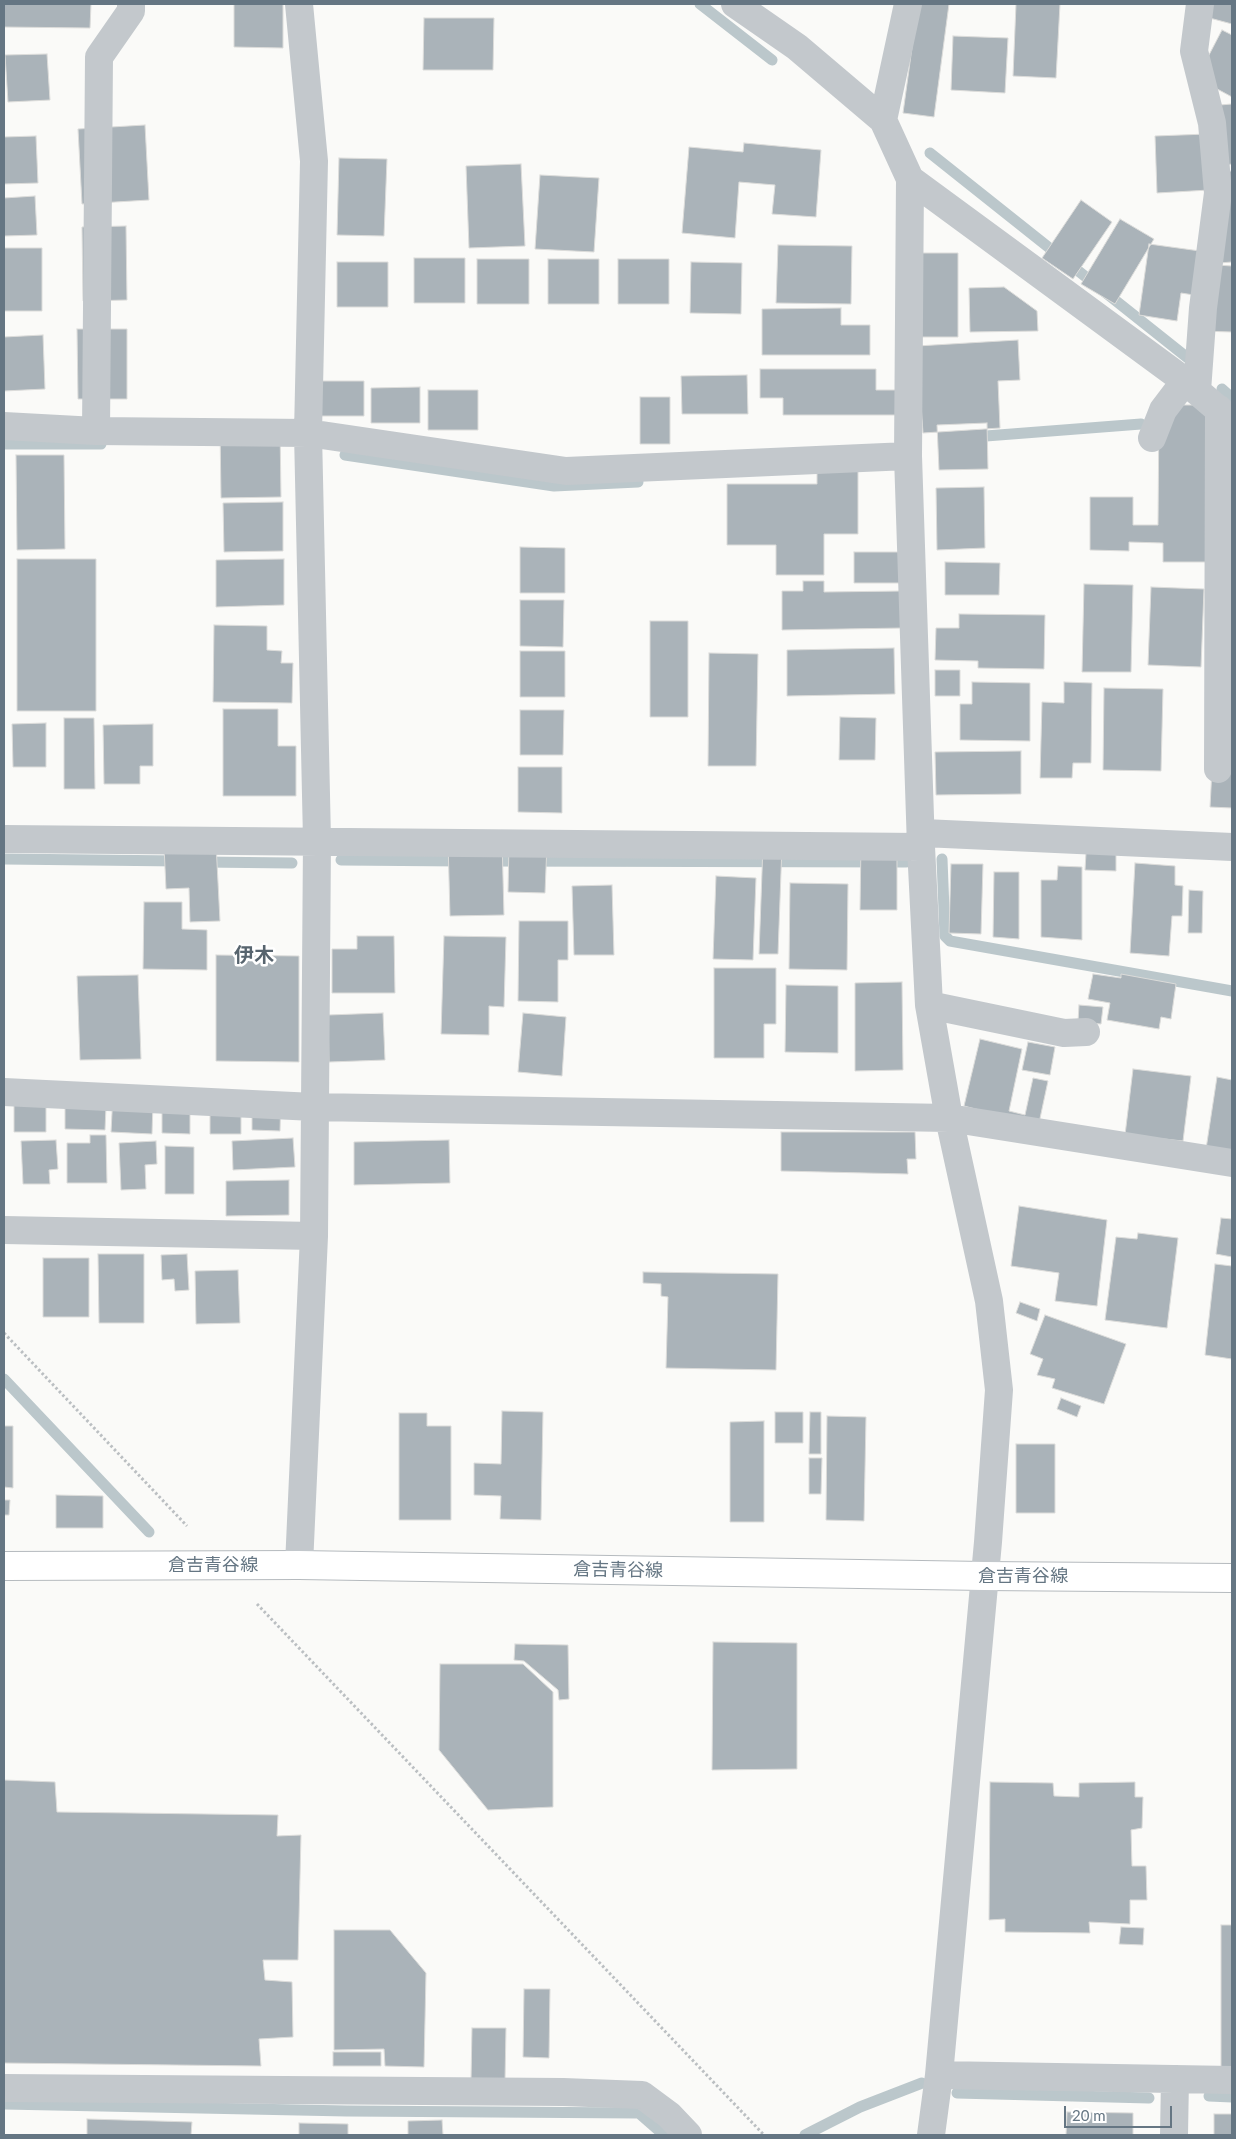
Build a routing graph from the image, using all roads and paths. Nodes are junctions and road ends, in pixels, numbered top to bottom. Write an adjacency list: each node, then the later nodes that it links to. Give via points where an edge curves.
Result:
1 (131, 4): 11 (street, via 131,11 100,57)
2 (299, 4): 12 (street, via 314,161)
3 (735, 4): 6 (street, via 797,48)
4 (908, 4): 6 (street)
5 (1200, 4): 8 (street, via 1194,51 1212,123 1218,193)
6 (883, 120): 7 (street)
7 (910, 179): 8 (street); 14 (street)
8 (1191, 386): 9 (street); 13 (street, via 1162,410)
9 (1226, 415): 15 (street)
10 (4, 426): 11 (street)
11 (96, 432): 12 (street)
12 (308, 433): 14 (street, via 566,471); 17 (street)
13 (1152, 438)
14 (908, 456): 18 (street)
15 (1218, 769)
16 (4, 839): 17 (street)
17 (317, 840): 18 (street); 23 (street)
18 (922, 840): 19 (street); 20 (street)
19 (1232, 847)
20 (929, 1005): 21 (street, via 1064,1033); 24 (street)
21 (1086, 1032)
22 (4, 1092): 23 (street)
23 (314, 1108): 24 (street); 27 (street)
24 (949, 1118): 25 (street); 32 (street, via 989,1301 998,1390)
25 (1232, 1163)
26 (4, 1230): 27 (street)
27 (314, 1236): 30 (street)
28 (4, 1333): 29 (path)
29 (188, 1526)
30 (299, 1565): 31 (main road, 倉吉青谷線); 32 (main road, 倉吉青谷線)
31 (4, 1566)
32 (984, 1576): 33 (main road, 倉吉青谷線); 35 (street)
33 (1232, 1578)
34 (258, 1604): 40 (path)
35 (939, 2075): 36 (street); 41 (street)
36 (1175, 2079): 37 (street); 42 (street)
37 (1232, 2080)
38 (4, 2088): 39 (street, via 563,2092 642,2096 669,2115)
39 (688, 2135)
40 (764, 2135)
41 (931, 2135)
42 (1174, 2135)

